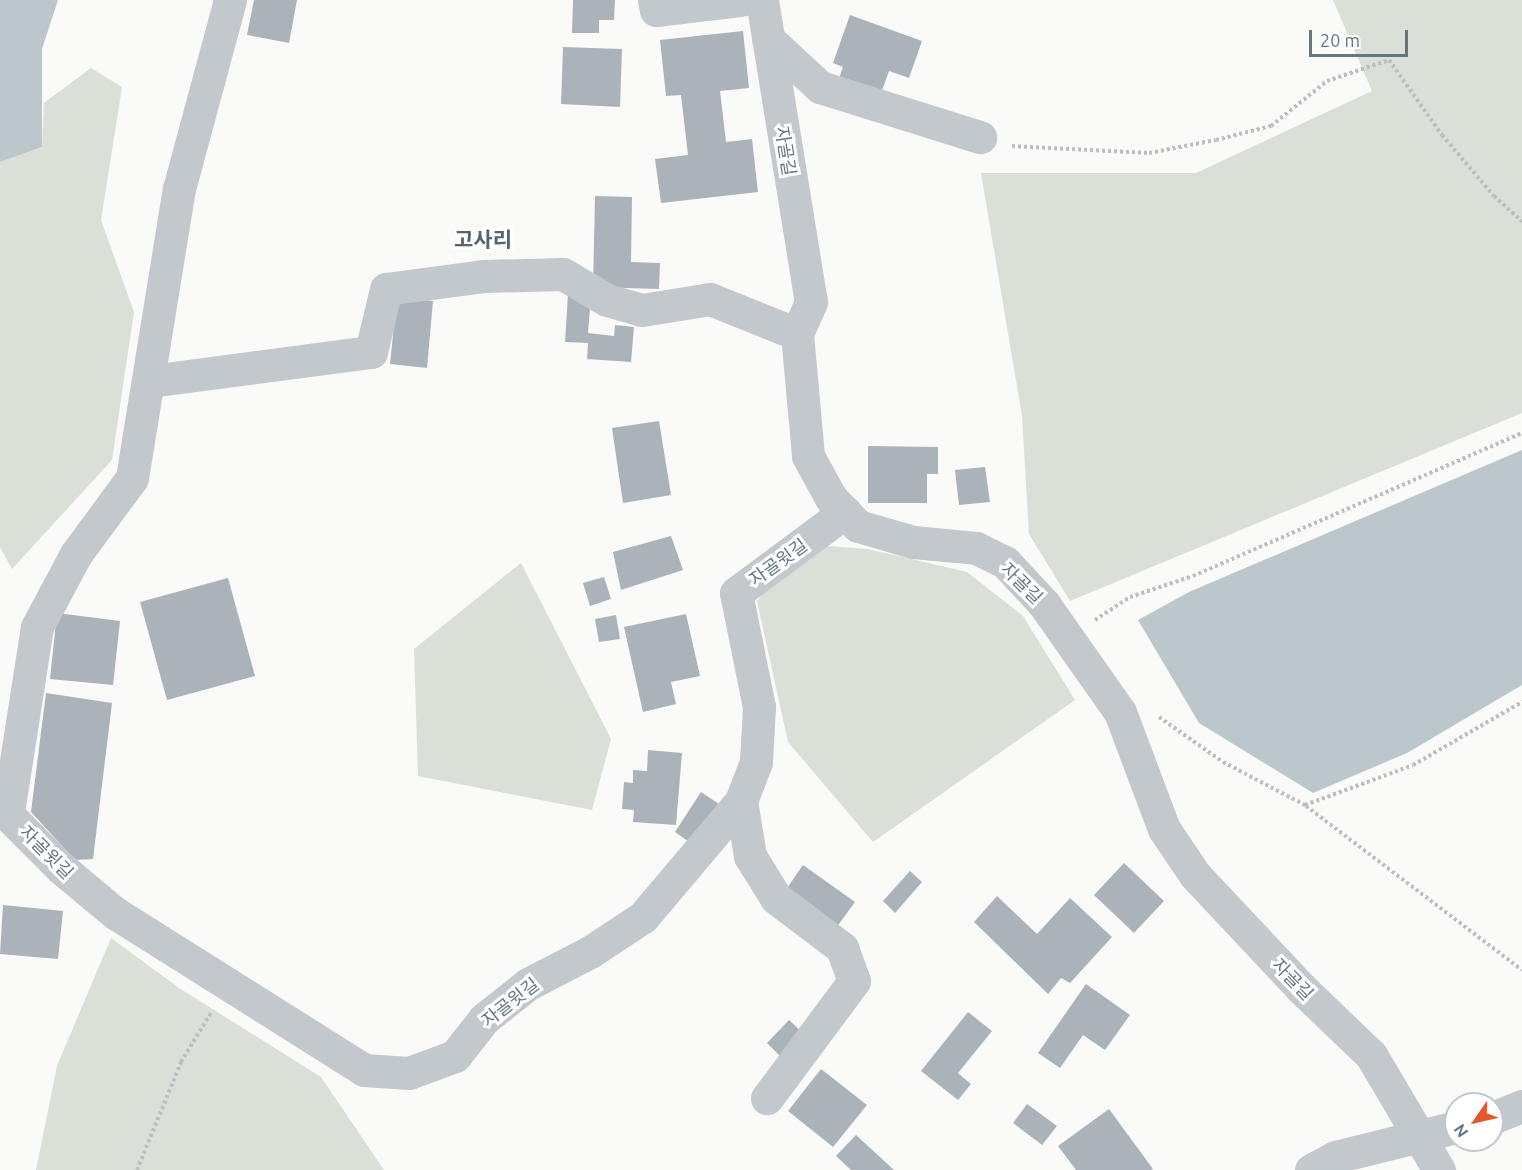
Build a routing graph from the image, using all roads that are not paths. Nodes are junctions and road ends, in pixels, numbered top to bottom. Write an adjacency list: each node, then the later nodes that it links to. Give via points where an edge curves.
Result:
1 (230, 0): 8 (street, via 179,189)
2 (654, 0): 3 (street, via 656,10)
3 (741, 0)
4 (762, 0): 5 (street, 자골길)
5 (768, 39): 6 (street, via 819,87); 7 (street, 자골길, via 811,302)
6 (980, 137)
7 (797, 334): 8 (street, via 710,299 642,310 607,300 563,274 483,276 386,289 371,352); 9 (street, 자골길, via 808,456 831,498)
8 (150, 381): 11 (street, via 132,478 76,554 37,627)
9 (845, 512): 10 (street, 자골윗길, via 736,593 759,707 756,762); 16 (street, 자골길, via 858,526 913,542 976,548 1005,562 1044,604 1120,711 1164,829 1195,875 1300,987 1371,1055)
10 (741, 801): 11 (street, 자골윗길, via 643,917 590,952 528,984 484,1019 455,1056 409,1073 363,1070 115,913 61,868); 12 (street, via 750,856 776,898 842,948 854,981)
11 (4, 810)
12 (766, 1098)
13 (1522, 1106): 14 (street)
14 (1504, 1113)
15 (1444, 1130): 16 (street)
16 (1419, 1137): 17 (street, via 1335,1157); 18 (street, 자골길)
17 (1311, 1170)
18 (1439, 1170)

